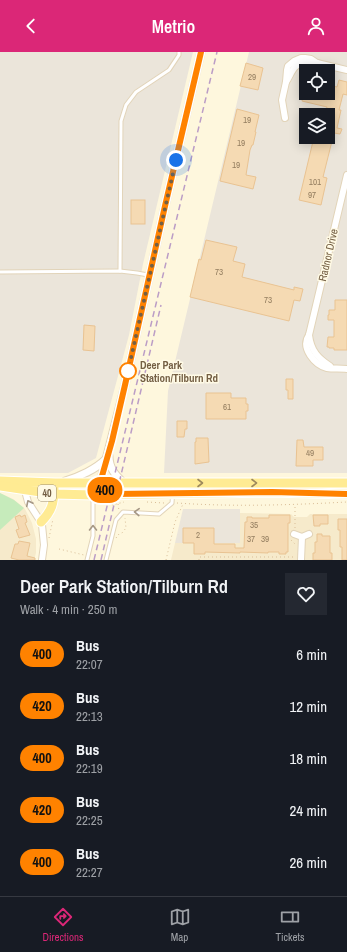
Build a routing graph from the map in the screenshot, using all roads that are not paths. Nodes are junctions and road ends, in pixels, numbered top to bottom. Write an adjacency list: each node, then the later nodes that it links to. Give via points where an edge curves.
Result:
1 (179, 52): 6 (lane, via 169,70 136,92 126,104 122,121)
2 (201, 52): 8 (street)
3 (347, 70): 4 (street, via 317,63 297,65 286,82 282,100)
4 (285, 118)
5 (347, 175): 9 (street, Radnor Drive, via 306,344 314,360 320,365)
6 (120, 271): 7 (lane); 8 (lane)
7 (0, 272)
8 (150, 276): 10 (street)
9 (347, 369)
10 (109, 448): 11 (street); 15 (street, via 112,470)
11 (106, 459): 13 (street); 14 (street, via 79,476)
12 (0, 481): 20 (main road, 40)
13 (100, 482): 14 (main road, 40); 15 (main road, 40); 23 (main road, via 104,490); 25 (main road)
14 (55, 483): 20 (main road, 40); 22 (main road)
15 (124, 483): 16 (main road, 40)
16 (158, 483): 17 (main road, 40, one-way to 17); 26 (lane, via 172,484)
17 (215, 483): 18 (main road, 40, one-way to 18); 21 (main road)
18 (347, 483)
19 (0, 486): 20 (main road, 40)
20 (24, 486): 22 (main road, 40); 27 (street, one-way to 20, via 28,502)
21 (215, 493): 24 (main road, 40); 26 (main road, 40)
22 (54, 494): 25 (main road, 40); 27 (main road, via 50,513)
23 (114, 494): 25 (main road, 40); 26 (main road, 40)
24 (347, 494)
25 (94, 495): 32 (lane, one-way to 25, via 93,536)
26 (172, 498): 33 (lane, one-way to 33, via 159,514 122,512 116,520)
27 (41, 522): 31 (street, via 44,540)
28 (293, 533): 30 (street)
29 (308, 534): 30 (street)
30 (302, 537): 34 (street)
31 (42, 560)
32 (87, 560)
33 (106, 560)
34 (301, 560)

